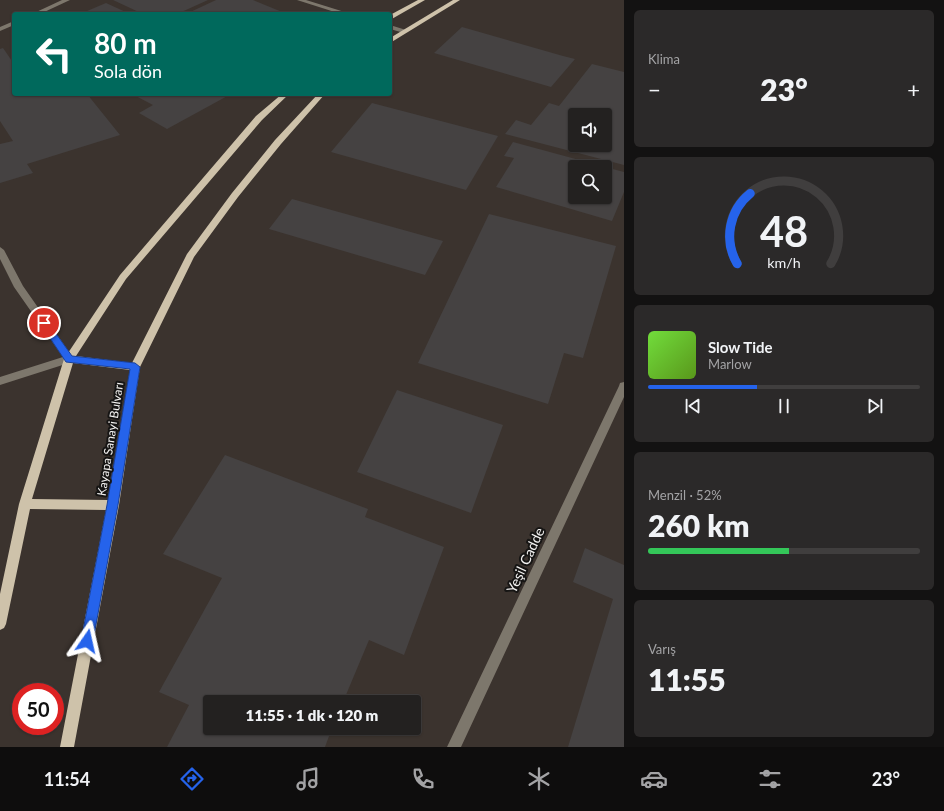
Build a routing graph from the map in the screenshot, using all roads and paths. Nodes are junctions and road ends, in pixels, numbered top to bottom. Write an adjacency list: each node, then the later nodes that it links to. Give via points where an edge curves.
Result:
1 (67, 0): 5 (lane)
2 (300, 0): 6 (lane)
3 (422, 0): 7 (main road)
4 (457, 0): 11 (main road)
5 (40, 12)
6 (341, 12)
7 (392, 17)
8 (12, 24): 10 (lane)
9 (392, 28): 11 (lane)
10 (0, 29)
11 (404, 31): 12 (main road)
12 (392, 40)
13 (284, 96): 16 (main road, via 259,118 123,277)
14 (320, 96): 17 (main road, Kayapa Sanayi Bulvarı, via 278,142 190,256)
15 (0, 250): 16 (lane, via 19,287)
16 (69, 359): 17 (main road); 18 (lane); 20 (main road)
17 (135, 367): 21 (main road, Kayapa Sanayi Bulvarı)
18 (0, 381)
19 (624, 386): 24 (lane, Yeşil Cadde)
20 (24, 504): 21 (main road); 22 (main road)
21 (113, 505): 23 (main road, Kayapa Sanayi Bulvarı)
22 (0, 624)
23 (67, 747)
24 (454, 747)

